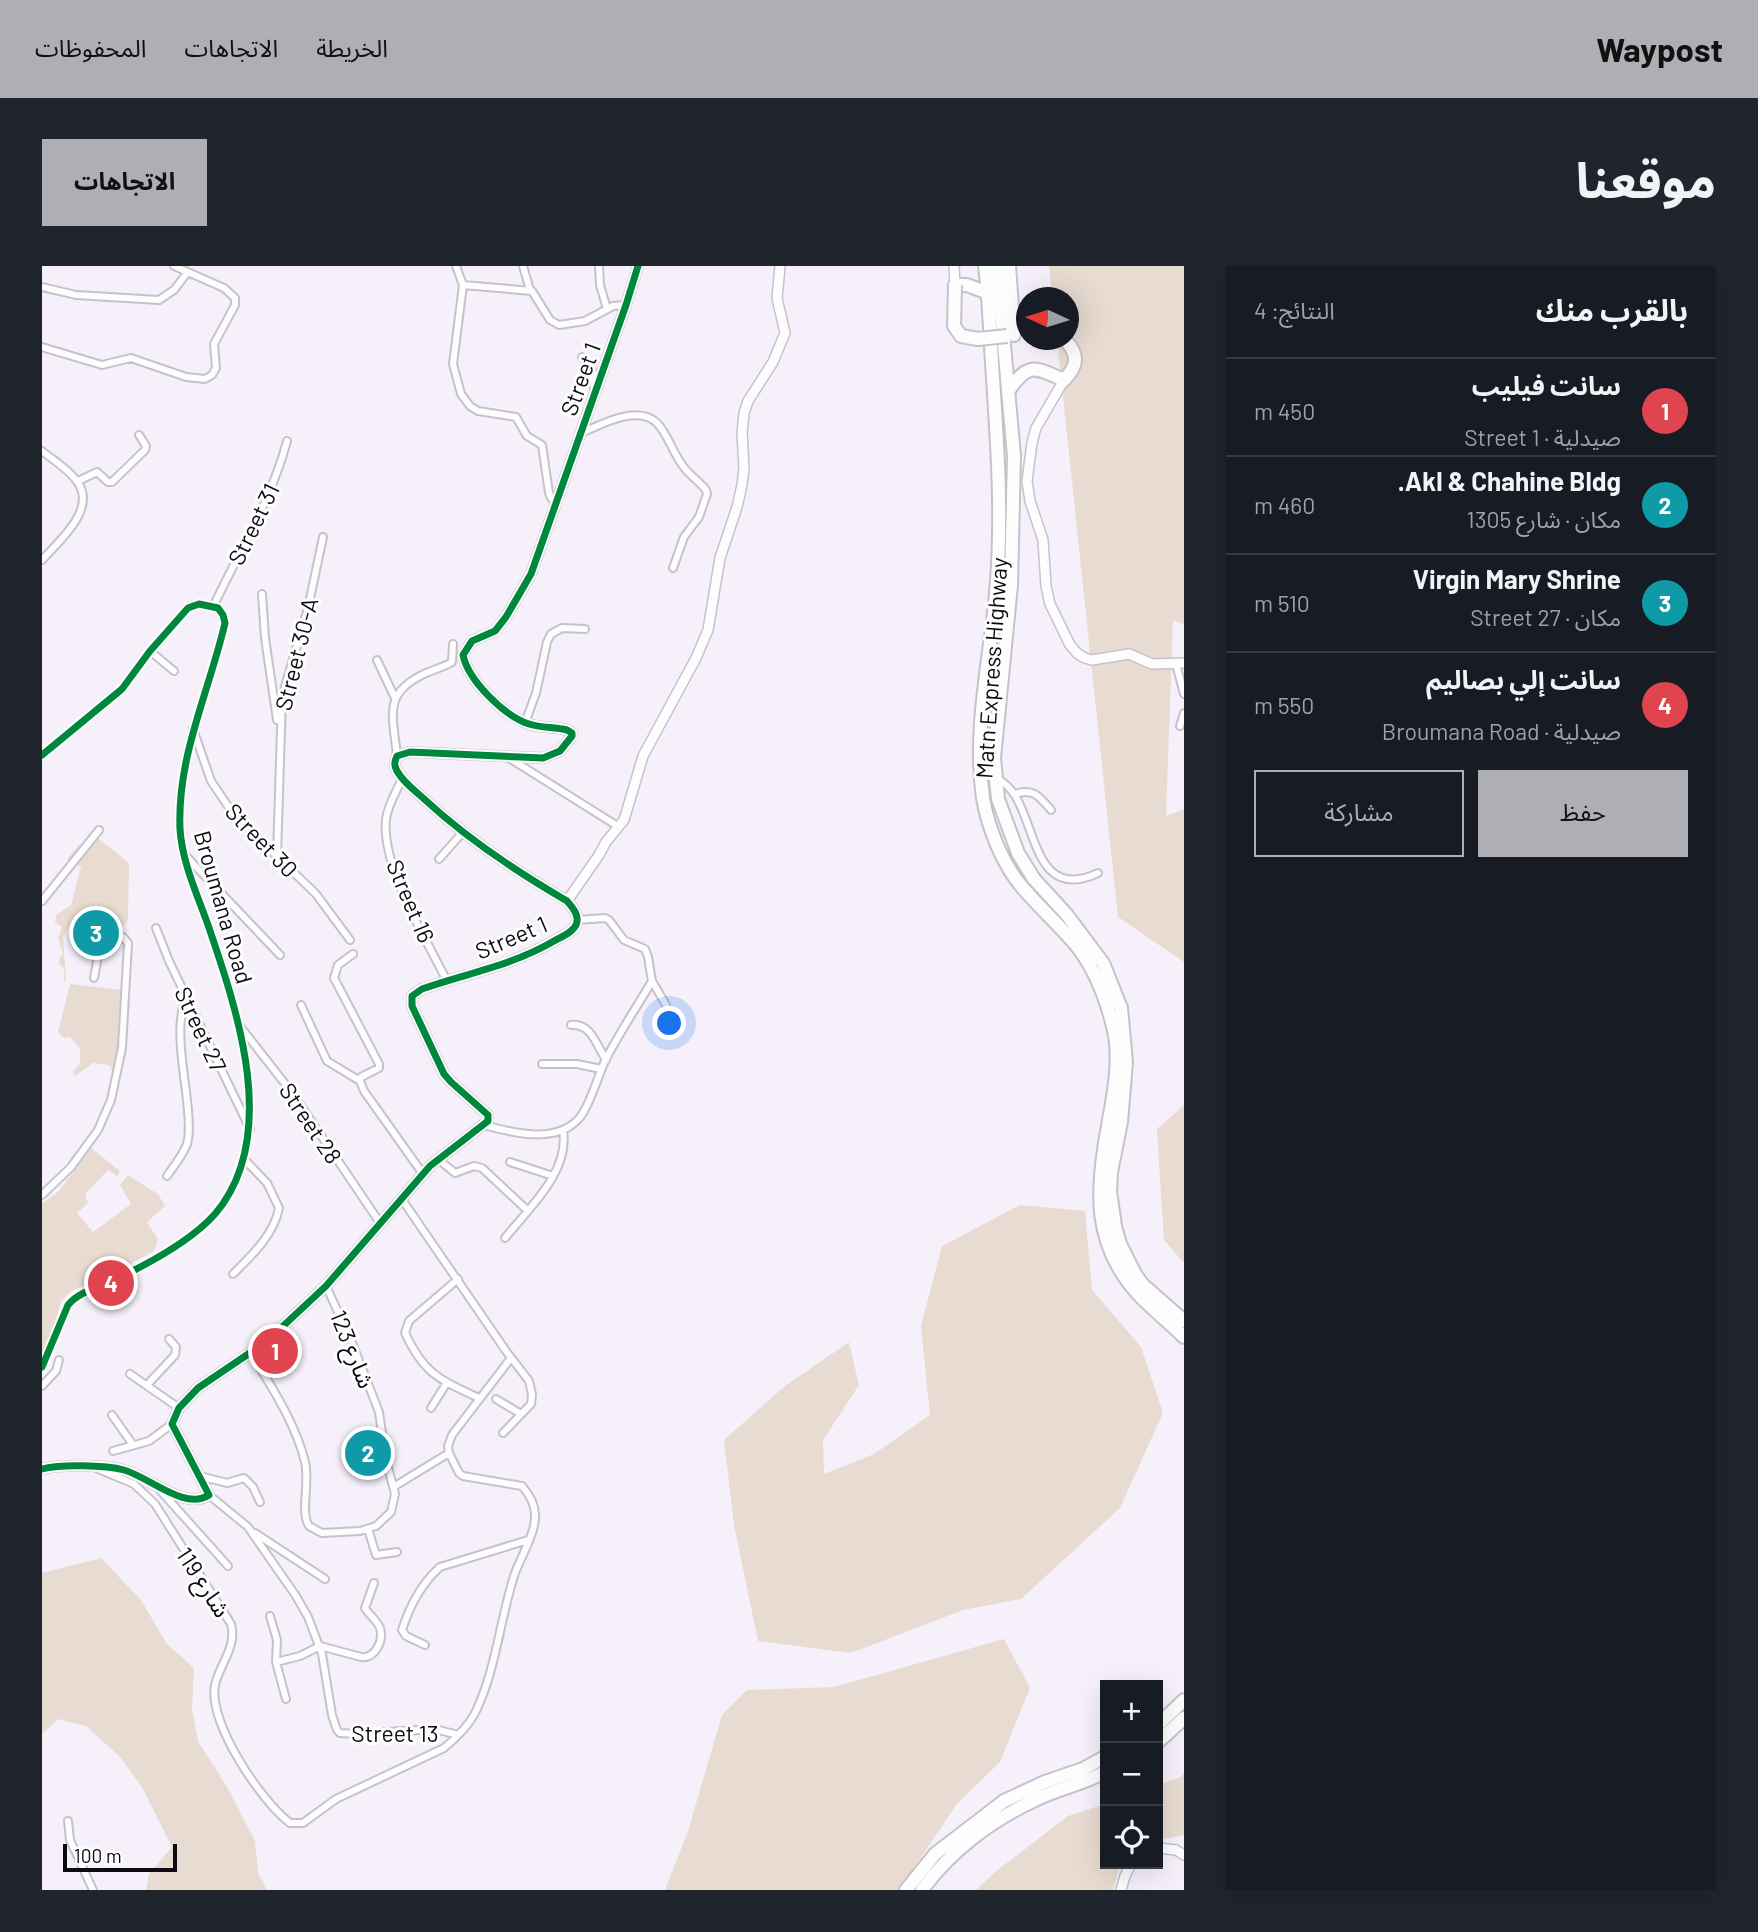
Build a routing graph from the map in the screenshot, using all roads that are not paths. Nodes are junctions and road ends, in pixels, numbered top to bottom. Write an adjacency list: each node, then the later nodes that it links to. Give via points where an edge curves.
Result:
1 (456, 266): 10 (street)
2 (523, 266): 13 (street)
3 (599, 266): 16 (street)
4 (638, 266): 15 (street, Street 1)
5 (780, 266): 55 (street, via 777,298 785,333 744,413 742,485 720,558 708,630 643,756 628,814)
6 (954, 266): 11 (street)
7 (1009, 266): 17 (highway)
8 (181, 268): 12 (street, via 174,290 159,300); 18 (street, via 228,290 235,298 214,344 216,368 205,379 131,358 102,365)
9 (990, 268): 11 (highway); 14 (highway, Matn Express Highway); 22 (highway, Matn Express Highway)
10 (463, 285): 13 (street); 29 (street, via 453,356 461,394 478,411 516,417 527,436 539,442 549,493)
11 (961, 285): 14 (highway); 17 (highway, bridge, via 954,326 961,336)
12 (42, 288)
13 (530, 290): 16 (street, via 550,320 559,325 585,321)
14 (988, 293): 99 (highway, Matn Express Highway, via 1000,515 980,758 984,801 996,840 1015,877 1078,948 1110,1011 1116,1073 1100,1167 1103,1230 1124,1277)
15 (626, 305): 16 (street); 23 (street, Street 1)
16 (607, 309)
17 (1016, 335)
18 (42, 347)
19 (1074, 350): 21 (highway, via 1076,360)
20 (582, 357): 23 (street, via 593,372)
21 (1064, 380): 22 (highway, via 1028,370); 39 (street, via 1036,428 1028,471 1029,497 1043,540 1050,604 1070,645 1085,658 1129,654 1152,664)
22 (1009, 390): 51 (highway, Matn Express Highway, via 1014,456 1010,585 996,716)
23 (594, 395): 24 (street, Street 1)
24 (581, 433): 29 (street, Street 1); 32 (street, via 623,416 647,417 657,423 682,465 706,490 699,517 684,537)
25 (139, 435): 28 (street, via 145,450 112,482 97,472)
26 (287, 441): 34 (street, Street 31, via 263,510)
27 (42, 451): 28 (street)
28 (78, 481): 31 (street, via 79,516)
29 (556, 502): 44 (street, Street 1, via 531,573 506,617 495,631 472,641 463,655 472,677 504,711)
30 (323, 537): 47 (street, Street 30-A, via 282,698)
31 (42, 560)
32 (673, 568)
33 (262, 594): 47 (street)
34 (214, 606): 37 (street, via 188,608); 46 (street, Broumana Road, via 225,623)
35 (585, 629): 44 (street, via 562,628 551,634)
36 (453, 644): 42 (street, via 452,662 409,683)
37 (150, 651): 40 (street); 48 (street, via 122,689)
38 (377, 660): 42 (street)
39 (1180, 664): 41 (street)
40 (174, 671)
41 (1184, 694)
42 (395, 698): 49 (street)
43 (1184, 713): 45 (street)
44 (525, 723): 50 (street, Street 1, via 567,730 572,736 554,755)
45 (1180, 726)
46 (193, 729): 58 (street, Broumana Road, via 180,809); 59 (street, Street 30, via 211,781 241,823)
47 (279, 739): 59 (street, Street 30-A)
48 (42, 755)
49 (397, 756): 50 (street, Street 1, via 410,752); 52 (street, via 395,768)
50 (509, 758): 55 (street)
51 (995, 776): 53 (street); 98 (highway, Matn Express Highway, via 1003,817 1018,853 1103,963 1121,1008 1126,1062 1111,1172 1115,1226 1142,1284)
52 (402, 779): 57 (street, Street 1); 70 (street, Street 16, via 387,816 389,851)
53 (1015, 794): 54 (street, via 1035,792); 61 (street, via 1050,871 1071,880)
54 (1051, 810)
55 (619, 827): 63 (street)
56 (99, 830): 62 (street)
57 (463, 832): 60 (street); 63 (street, Street 1)
58 (183, 853): 68 (street); 75 (street, Broumana Road)
59 (277, 857): 66 (street, Street 30, via 316,894)
60 (439, 859)
61 (1098, 873)
62 (42, 901)
63 (567, 901): 64 (street, Street 1)
64 (577, 920): 70 (street, Street 1, via 570,931 517,960); 71 (street, via 605,918 624,940 645,949)
65 (156, 928): 72 (street, Street 27)
66 (350, 940)
67 (353, 954): 80 (street, via 338,965 334,978 379,1064)
68 (280, 955)
69 (94, 978): 90 (street, via 101,940 123,937 128,943 122,1048 111,1100 98,1130 71,1167)
70 (447, 981): 81 (street, Street 1, via 412,996 412,1006 444,1074 488,1115)
71 (652, 981): 74 (street); 77 (street)
72 (186, 999): 82 (street, Street 27); 88 (street, via 180,1032 188,1137)
73 (301, 1004): 80 (street, via 327,1061)
74 (666, 1005)
75 (238, 1024): 82 (street, Broumana Road, via 248,1076); 93 (street, Street 28, via 293,1094)
76 (571, 1025): 77 (street, via 586,1027)
77 (606, 1060): 79 (street)
78 (542, 1064): 79 (street)
79 (601, 1069): 83 (street, via 582,1115)
80 (360, 1080): 87 (street)
81 (484, 1125): 83 (street, via 518,1134); 85 (street)
82 (250, 1129): 84 (street, Broumana Road)
83 (563, 1130): 89 (street, via 564,1152)
84 (243, 1157): 95 (street, via 267,1182 279,1208 274,1225); 104 (street, Broumana Road, via 226,1197 203,1225 178,1244 74,1298)
85 (438, 1159): 87 (street); 92 (street, via 456,1173 482,1168)
86 (510, 1162): 89 (street)
87 (423, 1174): 91 (street)
88 (167, 1176)
89 (553, 1176): 92 (street)
90 (42, 1195)
91 (401, 1198): 93 (street); 96 (street)
92 (527, 1210): 94 (street)
93 (380, 1223): 97 (street)
94 (505, 1238)
95 (233, 1274)
96 (458, 1279): 102 (street); 106 (street, via 409,1321 405,1333 430,1372)
97 (326, 1286): 101 (street); 124 (street, شارع 123, via 379,1412)
98 (1184, 1321)
99 (1184, 1337)
100 (169, 1339): 107 (street, via 176,1355)
101 (251, 1353): 111 (street, via 198,1388); 128 (street, via 300,1444 308,1475 304,1513 309,1526 322,1533)
102 (511, 1358): 109 (street); 113 (street, via 531,1388 531,1404)
103 (59, 1360): 108 (street)
104 (42, 1367)
105 (130, 1374): 107 (street)
106 (446, 1384): 109 (street); 112 (street)
107 (147, 1385): 111 (street)
108 (42, 1386)
109 (479, 1398): 119 (street, via 450,1439)
110 (496, 1399): 113 (street)
111 (179, 1408): 115 (street)
112 (431, 1408)
113 (521, 1414): 116 (street)
114 (112, 1415): 117 (street)
115 (172, 1424): 117 (street, via 149,1441); 122 (street)
116 (503, 1433)
117 (133, 1445): 118 (street)
118 (113, 1451)
119 (449, 1453): 124 (street); 129 (street, Street 13, via 463,1476 522,1486 535,1514)
120 (95, 1468): 121 (street, via 65,1465); 123 (street, via 120,1469); 142 (street, شارع 119, via 122,1478 155,1504 231,1624 232,1644 215,1689 219,1722 270,1805 290,1823 298,1824 336,1799 444,1748)
121 (42, 1469)
122 (200, 1476): 125 (street); 126 (street, via 227,1483 244,1478)
123 (155, 1485): 125 (street, via 190,1500); 131 (street)
124 (395, 1486): 128 (street, via 391,1512)
125 (209, 1495): 127 (street, Street 13)
126 (260, 1502)
127 (248, 1527): 132 (street); 136 (street, Street 13, via 296,1596)
128 (368, 1529): 130 (street, via 376,1555)
129 (528, 1540): 135 (street, via 440,1567 422,1584 402,1630); 142 (street, Street 13, via 486,1686 476,1712)
130 (397, 1552)
131 (228, 1566)
132 (325, 1579)
133 (374, 1583): 136 (street, via 365,1608 380,1630 375,1653 366,1658)
134 (270, 1616): 137 (street, via 277,1640)
135 (425, 1645)
136 (320, 1646): 137 (street, via 300,1657); 142 (street, Street 13, via 334,1724 340,1733 423,1729)
137 (276, 1662): 138 (street)
138 (286, 1699)
139 (1184, 1700): 141 (highway)
140 (1184, 1718): 143 (highway)
141 (1163, 1720)
142 (458, 1735)
143 (1163, 1737)
144 (1100, 1760): 151 (highway, via 1004,1801 934,1854)
145 (1100, 1774): 152 (highway, via 1035,1800 988,1826)
146 (68, 1821): 150 (street, via 70,1840)
147 (1163, 1849): 148 (street)
148 (1184, 1855)
149 (1128, 1869): 153 (street)
150 (93, 1890)
151 (906, 1890)
152 (922, 1890)
153 (1121, 1890)

